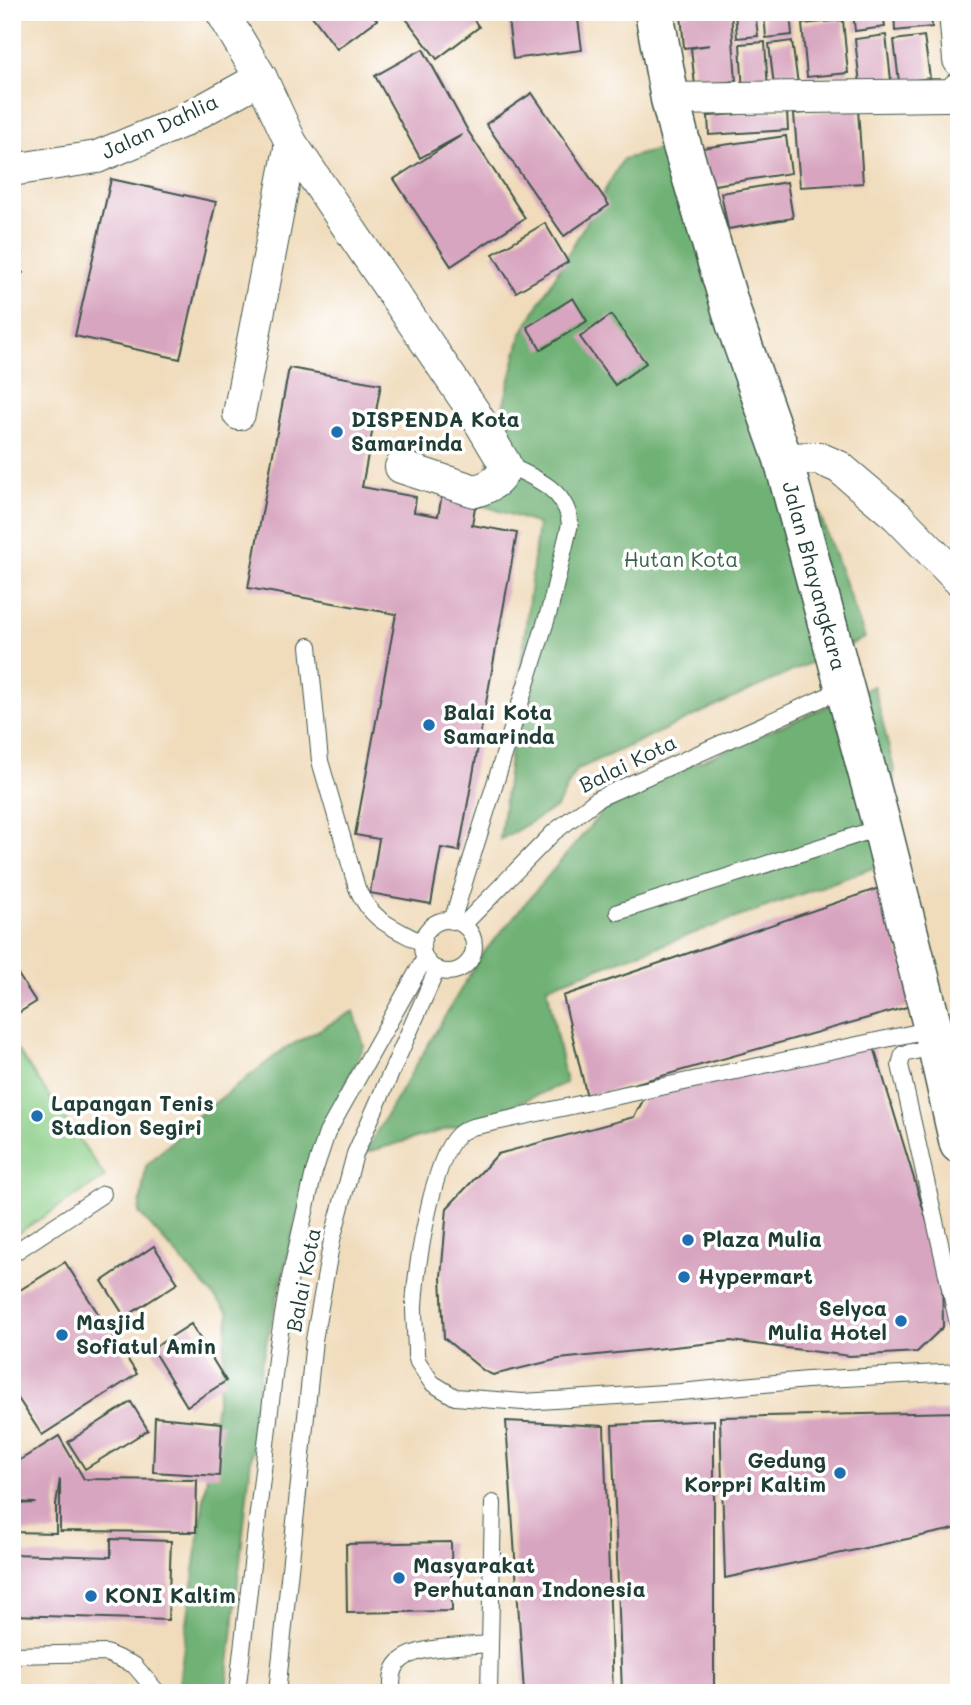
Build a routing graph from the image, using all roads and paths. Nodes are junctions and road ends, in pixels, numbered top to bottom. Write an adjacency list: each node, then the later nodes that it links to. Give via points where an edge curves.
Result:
1 (222, 12): 5 (street)
2 (955, 12): 4 (street)
3 (662, 14): 7 (street, Jalan Bhayangkara)
4 (959, 60)
5 (261, 78): 8 (street); 9 (street, Jalan Dahlia, via 181,122 97,157)
6 (959, 88): 7 (street, via 951,95)
7 (670, 99): 12 (street, Jalan Bhayangkara, via 736,326)
8 (291, 143): 11 (street); 13 (street)
9 (13, 170): 10 (path)
10 (22, 278)
11 (239, 414)
12 (783, 459): 15 (street, via 818,458 839,467 897,516); 17 (street, Jalan Bhayangkara)
13 (505, 464): 14 (street, via 496,481 475,491); 20 (lane, via 554,491 569,511 570,524)
14 (401, 467)
15 (959, 580)
16 (309, 646): 21 (lane, via 320,761 357,888 375,917)
17 (843, 689): 18 (street, Jalan Bhayangkara); 20 (lane, Balai Kota, via 599,798 554,832)
18 (882, 827): 19 (lane); 22 (street, Jalan Bhayangkara)
19 (618, 912)
20 (458, 923): 21 (lane, Balai Kota, via 438,922); 21 (lane, via 468,930 473,943 468,962 451,972)
21 (428, 950): 32 (lane, Balai Kota, via 327,1133 314,1172 277,1350); 33 (lane, Balai Kota, via 355,1154 332,1240 314,1340)
22 (943, 1041): 23 (street, Jalan Bhayangkara); 26 (lane, via 903,1054 900,1065); 27 (lane, via 472,1127 459,1134 438,1173 418,1268 416,1355 432,1383 455,1398 523,1402)
23 (959, 1144)
24 (103, 1194): 25 (lane)
25 (12, 1254)
26 (959, 1328)
27 (959, 1372)
28 (493, 1503): 29 (lane)
29 (489, 1644): 34 (lane, via 410,1655 396,1665); 35 (lane)
30 (12, 1655): 31 (lane, via 106,1653 134,1665)
31 (158, 1693)
32 (237, 1693)
33 (277, 1693)
34 (392, 1693)
35 (489, 1693)

